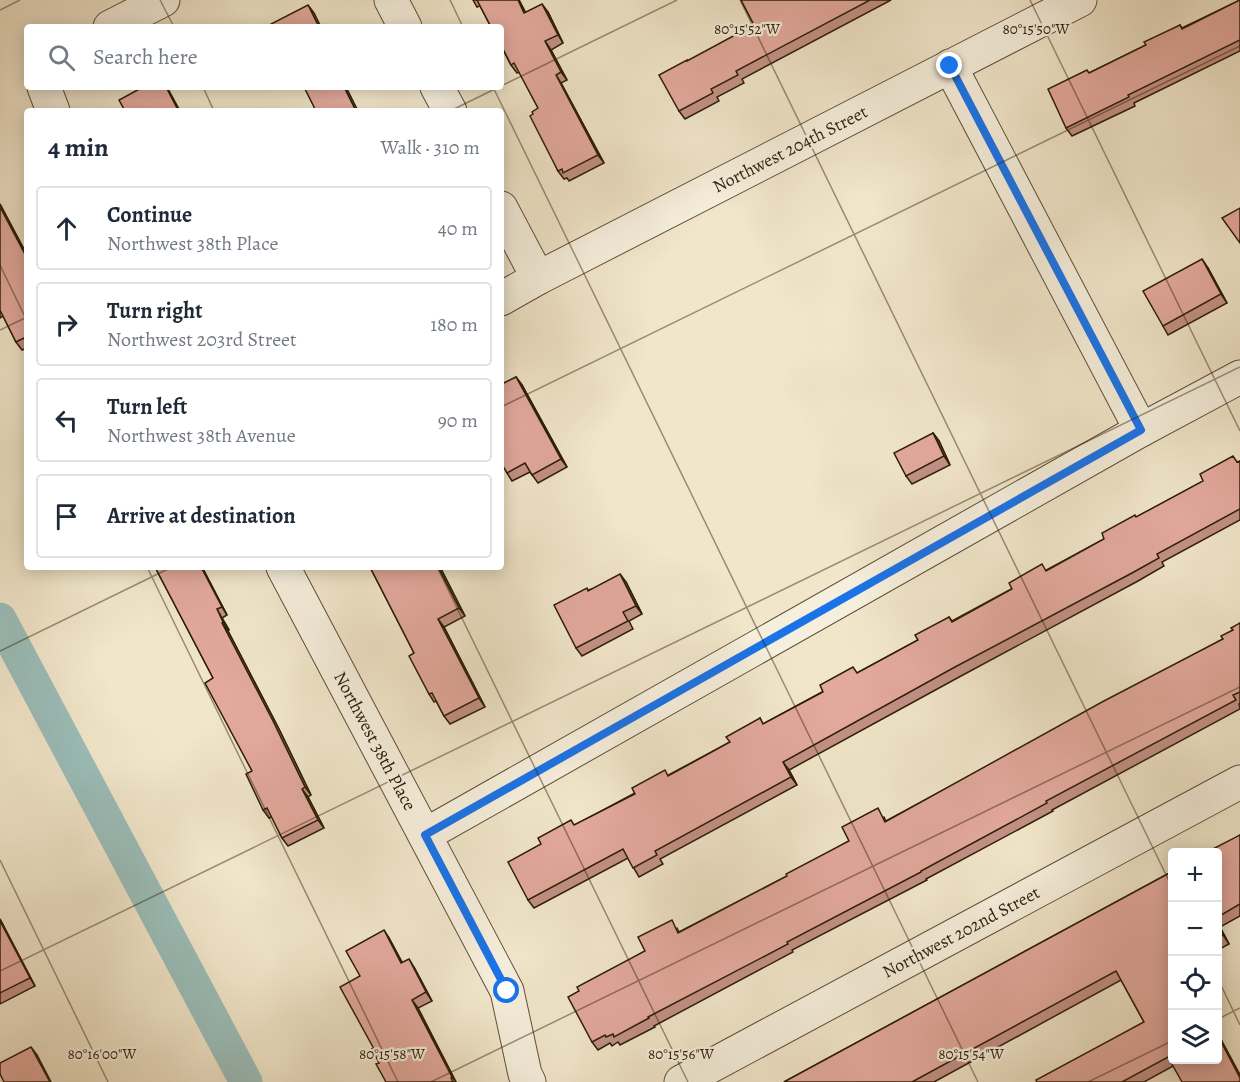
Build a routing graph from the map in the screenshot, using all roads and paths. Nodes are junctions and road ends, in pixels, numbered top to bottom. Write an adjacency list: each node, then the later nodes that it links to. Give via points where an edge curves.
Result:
1 (163, 0): 4 (street)
2 (391, 0): 5 (street)
3 (1080, 0): 6 (street, Northwest 204th Street)
4 (117, 24)
5 (403, 24)
6 (950, 66): 12 (street, Northwest 204th Street); 15 (street)
7 (45, 90): 9 (street)
8 (439, 90): 10 (street)
9 (52, 108)
10 (448, 108)
11 (504, 214): 12 (street)
12 (538, 278): 13 (street, Northwest 204th Street)
13 (504, 297)
14 (1240, 377): 15 (street)
15 (1141, 430): 18 (street)
16 (285, 570): 18 (street, Northwest 38th Place)
17 (1240, 782): 20 (street, Northwest 202nd Street)
18 (425, 835): 19 (street, Northwest 38th Place, via 507,991)
19 (529, 1082)
20 (681, 1082)

